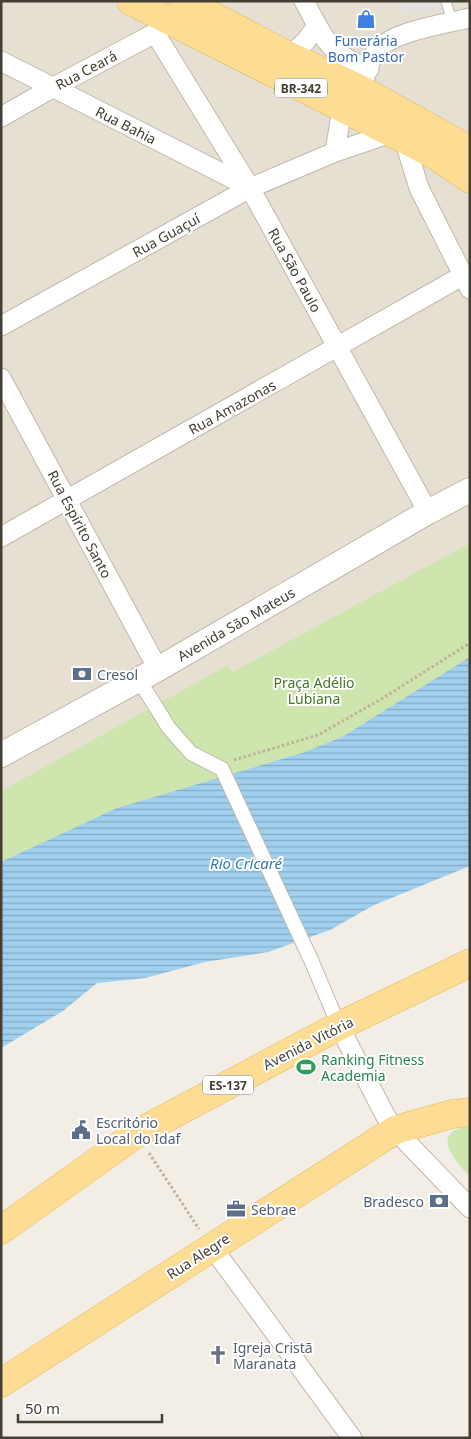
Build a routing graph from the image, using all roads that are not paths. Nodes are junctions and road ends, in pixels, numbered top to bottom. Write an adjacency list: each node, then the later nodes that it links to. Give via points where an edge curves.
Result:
1 (131, 1): 4 (main road, BR-342)
2 (304, 1): 6 (street)
3 (446, 1): 5 (lane)
4 (167, 17): 7 (main road, BR-342); 9 (street, Rua Ceará); 10 (main road, BR-342); 17 (street, Rua São Paulo)
5 (461, 20): 10 (street, via 386,42 373,55)
6 (317, 26): 7 (street); 10 (street, via 338,54 350,62)
7 (289, 56): 10 (main road, BR-342)
8 (1, 61): 9 (street, Rua Bahia)
9 (52, 88): 11 (street, Rua Ceará); 17 (street, Rua Bahia)
10 (357, 89): 12 (main road, BR-342); 13 (main road, BR-342); 14 (street)
11 (1, 117)
12 (398, 136): 14 (street, Rua Guaçuí); 15 (main road, BR-342); 18 (street)
13 (470, 150)
14 (334, 152): 17 (street, Rua Guaçuí)
15 (436, 156): 16 (main road, BR-342); 18 (street)
16 (470, 179)
17 (250, 188): 20 (street, Rua Guaçuí); 21 (street, Rua São Paulo)
18 (419, 188): 19 (street)
19 (466, 283): 21 (street, Rua Amazonas)
20 (1, 326)
21 (338, 348): 24 (street, Rua Amazonas); 25 (street, Rua São Paulo)
22 (1, 378): 24 (street, Rua Espírito Santo)
23 (470, 490): 25 (street, Avenida São Mateus)
24 (67, 500): 26 (street, Rua Amazonas); 27 (street, Rua Espírito Santo)
25 (428, 512): 27 (street, Avenida São Mateus)
26 (1, 537)
27 (148, 674): 28 (street, Avenida São Mateus); 30 (street, via 175,734 191,753 218,767 311,960)
28 (1, 755)
29 (470, 963): 30 (main road, Avenida Vitória / ES-137)
30 (339, 1026): 32 (street); 34 (main road, Avenida Vitória / ES-137, via 136,1134)
31 (470, 1112): 32 (main road, Rua Alegre)
32 (395, 1130): 33 (street); 35 (main road, Rua Alegre)
33 (470, 1208)
34 (1, 1230)
35 (212, 1247): 36 (main road, Rua Alegre); 37 (street)
36 (1, 1383)
37 (352, 1438)

